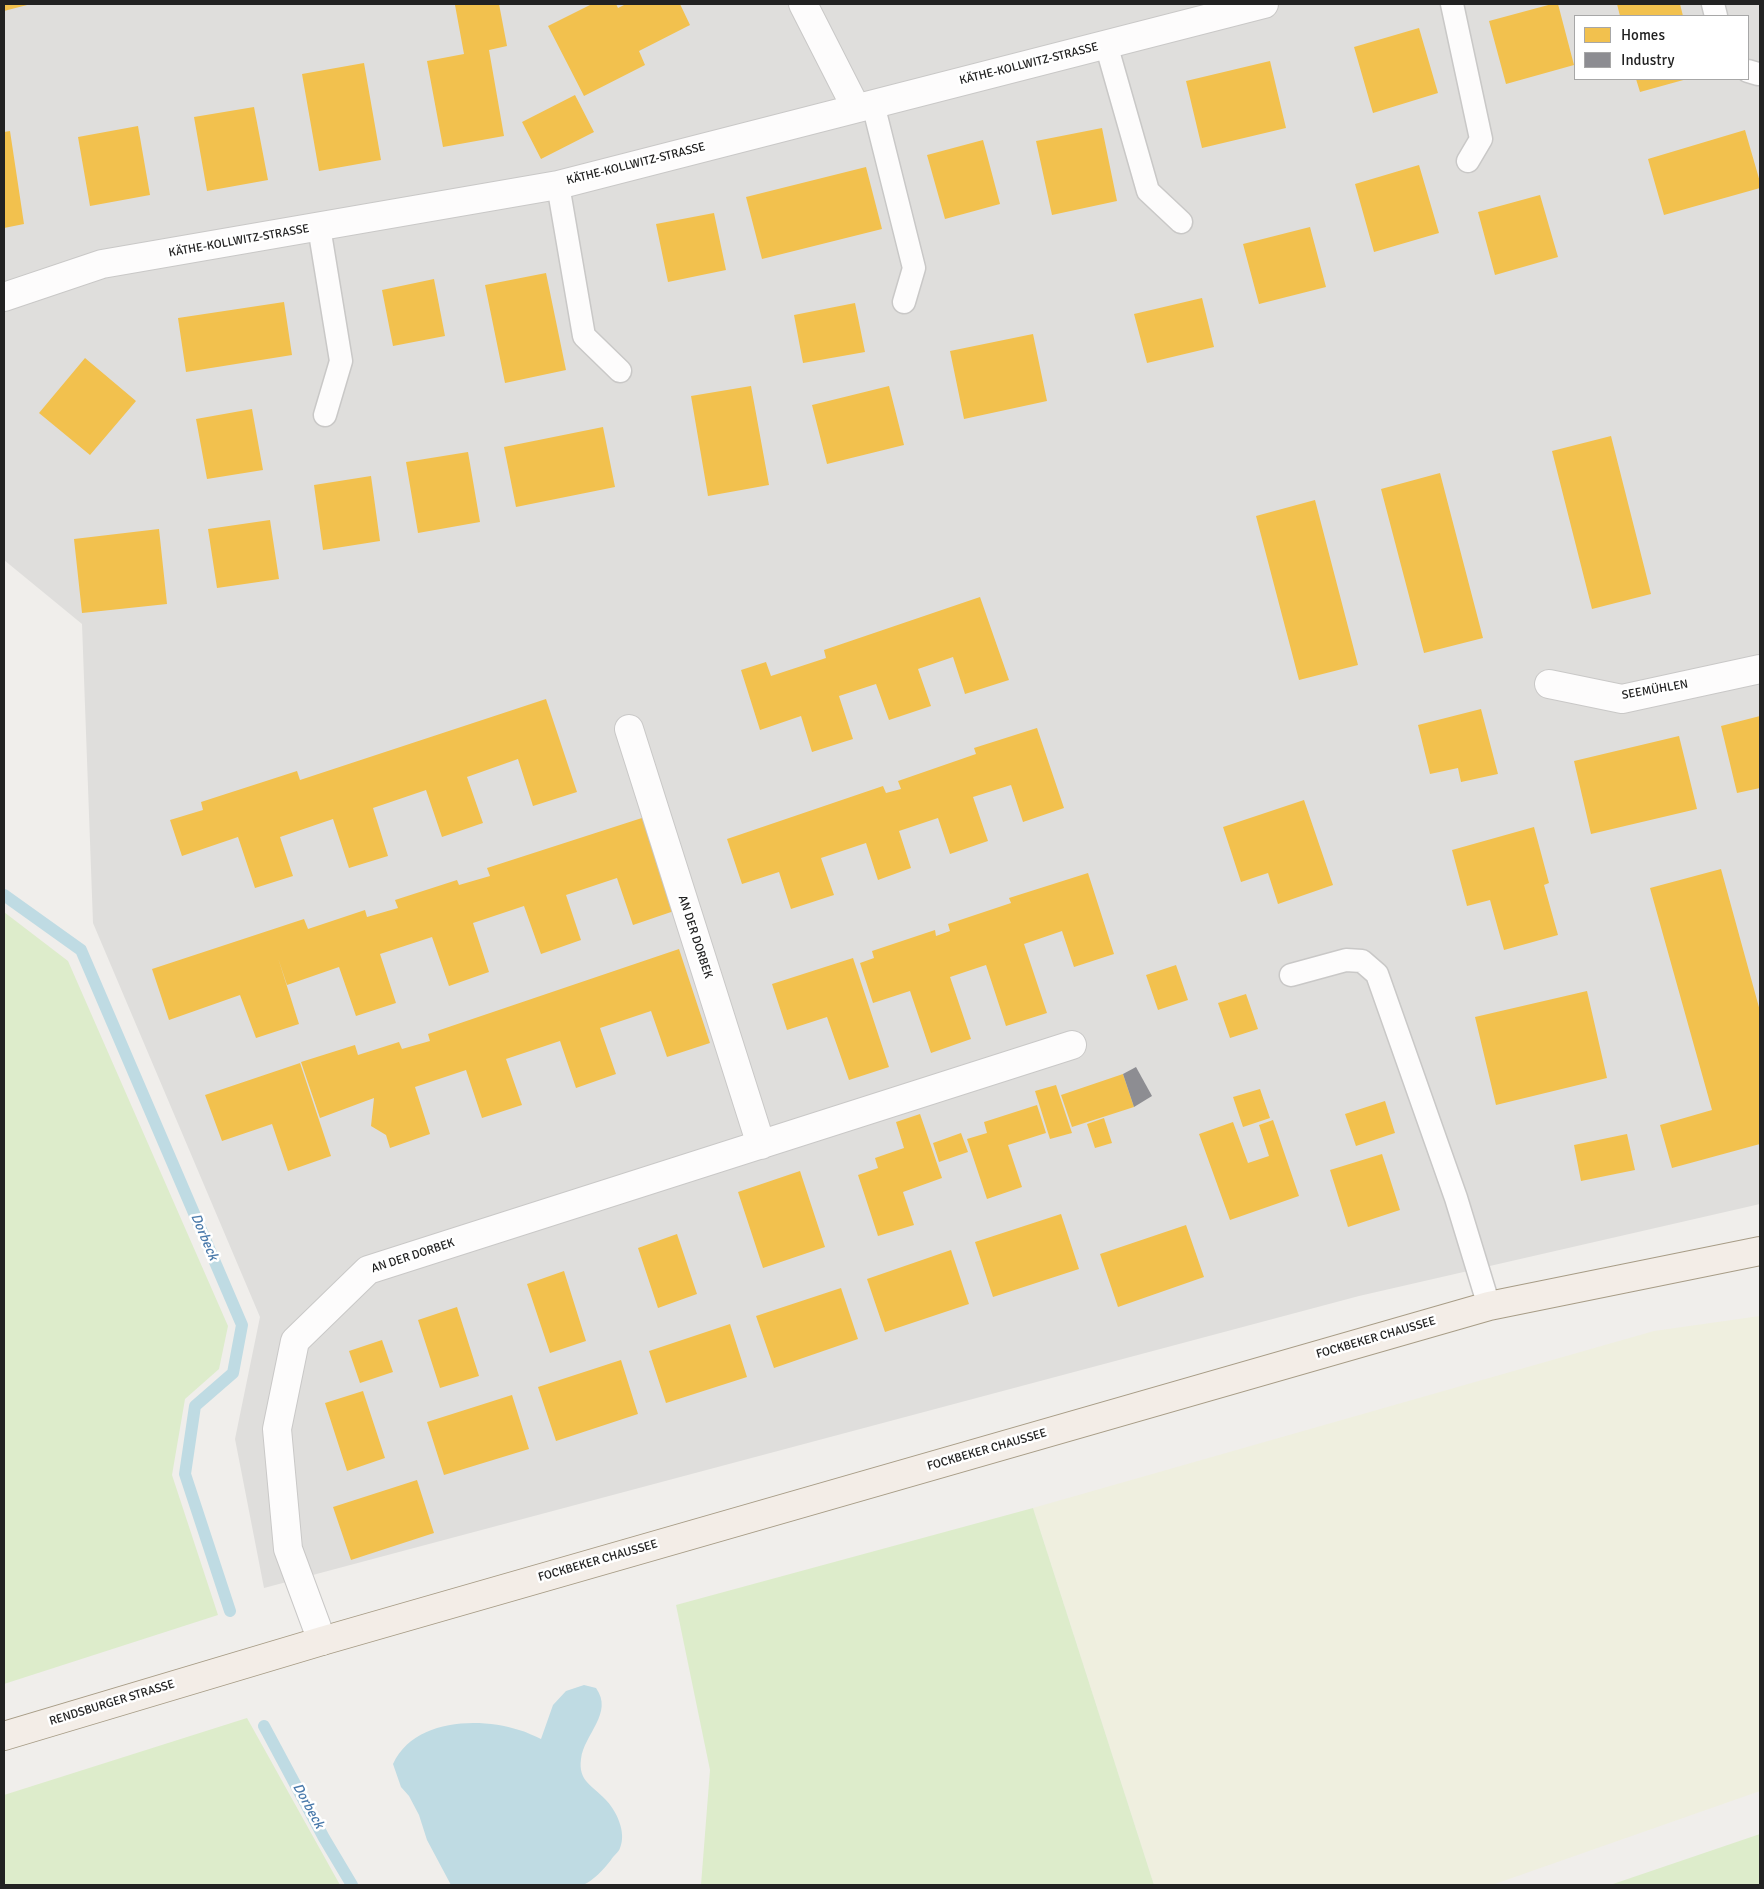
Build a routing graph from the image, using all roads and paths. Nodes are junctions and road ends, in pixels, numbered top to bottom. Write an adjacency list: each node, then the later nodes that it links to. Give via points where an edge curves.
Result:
1 (803, 4): 5 (street)
2 (1264, 4): 4 (street, KÄTHE-KOLLWITZ-STRASSE)
3 (1452, 4): 6 (lane, via 1481,139)
4 (1106, 44): 5 (street, KÄTHE-KOLLWITZ-STRASSE); 8 (lane, via 1148,191)
5 (864, 106): 7 (street, KÄTHE-KOLLWITZ-STRASSE); 11 (lane, via 914,268)
6 (1468, 162)
7 (558, 184): 9 (street, KÄTHE-KOLLWITZ-STRASSE); 12 (lane, via 584,336)
8 (1181, 222)
9 (319, 227): 10 (street, KÄTHE-KOLLWITZ-STRASSE, via 102,264); 13 (lane, via 341,361)
10 (4, 297)
11 (904, 302)
12 (620, 371)
13 (326, 415)
14 (1760, 669): 15 (street, SEEMÜHLEN, via 1622,698)
15 (1549, 684)
16 (629, 729): 19 (street, AN DER DORBEK)
17 (1290, 976): 21 (lane, via 1346,960 1362,961 1377,974 1456,1198)
18 (1072, 1045): 19 (street, AN DER DORBEK)
19 (762, 1145): 22 (street, AN DER DORBEK, via 368,1270 295,1341 277,1428 287,1540)
20 (1760, 1251): 21 (main road, FOCKBEKER CHAUSSEE)
21 (1489, 1306): 22 (main road, FOCKBEKER CHAUSSEE)
22 (322, 1640): 23 (main road, FOCKBEKER CHAUSSEE)
23 (219, 1671): 24 (main road, RENDSBURGER STRASSE)
24 (4, 1736)

